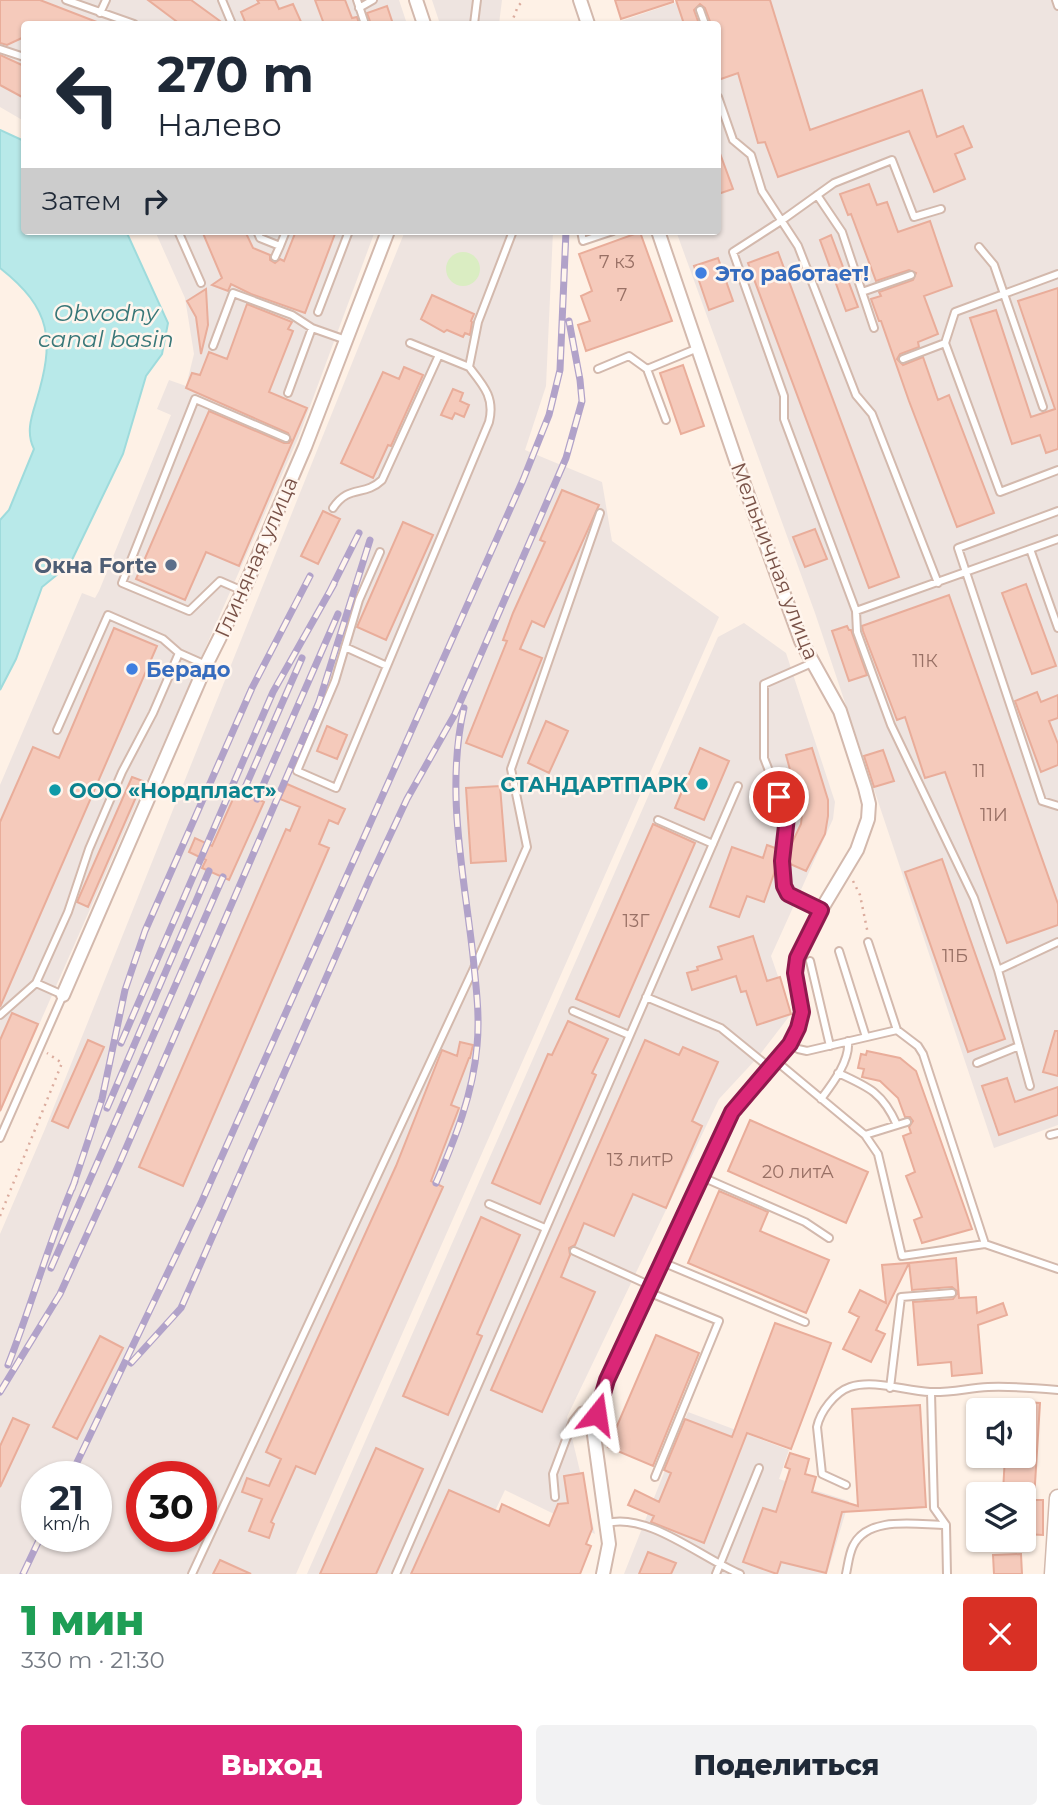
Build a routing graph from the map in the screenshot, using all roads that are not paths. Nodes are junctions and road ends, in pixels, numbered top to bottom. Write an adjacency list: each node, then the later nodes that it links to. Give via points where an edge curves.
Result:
1 (66, 0): 13 (lane)
2 (106, 0): 13 (lane)
3 (222, 0): 15 (lane)
4 (357, 0): 11 (lane)
5 (373, 0): 11 (lane)
6 (416, 0): 17 (street)
7 (477, 0): 18 (lane)
8 (580, 0): 19 (street)
9 (1056, 0): 10 (lane)
10 (1058, 6)
11 (359, 8): 16 (lane)
12 (700, 10): 20 (lane)
13 (100, 13): 14 (lane)
14 (125, 21)
15 (231, 21)
16 (364, 21)
17 (423, 21)
18 (474, 21)
19 (584, 21)
20 (704, 21)
21 (0, 49): 22 (lane)
22 (21, 56)
23 (721, 105): 26 (lane, via 733,139 751,155 762,191)
24 (817, 195): 25 (lane, via 834,183 892,160 914,217); 26 (lane); 42 (lane, via 842,232)
25 (941, 209)
26 (781, 221): 69 (lane, via 798,246 856,395 872,414); 71 (lane, via 733,252 783,396 784,419)
27 (180, 235): 41 (lane)
28 (259, 235): 36 (lane)
29 (284, 235): 36 (lane)
30 (347, 235): 44 (lane)
31 (386, 235): 47 (street, Глиняная улица)
32 (511, 235): 54 (lane, via 478,322)
33 (582, 235): 34 (lane, via 583,241)
34 (601, 235)
35 (659, 235): 51 (street, Мельничная улица)
36 (280, 246): 38 (lane)
37 (979, 247): 43 (lane, via 994,265)
38 (275, 257)
39 (1058, 274): 43 (lane)
40 (911, 275): 42 (lane)
41 (201, 284)
42 (862, 292): 46 (lane)
43 (1005, 294): 48 (lane, via 956,312); 58 (lane)
44 (318, 312)
45 (312, 328): 47 (lane); 50 (lane, via 292,315 233,293); 57 (lane)
46 (874, 328)
47 (345, 340): 70 (street, Глиняная улица)
48 (944, 342): 53 (lane); 61 (lane, via 1000,492)
49 (410, 343): 52 (lane)
50 (213, 346)
51 (698, 348): 56 (lane); 75 (street, Мельничная улица)
52 (439, 355): 54 (lane); 62 (lane, via 382,480 375,487 348,492)
53 (904, 359)
54 (469, 367): 77 (lane, via 490,396 489,422)
55 (598, 369): 56 (lane, via 629,356)
56 (647, 369): 59 (lane)
57 (288, 393)
58 (1043, 407)
59 (666, 420)
60 (286, 438): 70 (lane, via 195,399 122,583 189,611 220,582)
61 (1058, 470)
62 (332, 508)
63 (1058, 511): 68 (lane, via 958,548)
64 (600, 513): 137 (lane, via 511,769 527,847)
65 (1058, 539): 66 (lane)
66 (1030, 550): 68 (lane); 72 (lane)
67 (380, 552): 73 (lane)
68 (967, 573): 69 (lane); 80 (lane, via 1042,801)
69 (938, 583): 71 (lane)
70 (243, 591): 76 (street, Глиняная улица)
71 (856, 611): 88 (lane, via 857,632 891,725 974,898)
72 (1058, 628)
73 (345, 647): 77 (lane); 77 (lane, via 297,771 337,788)
74 (179, 653): 76 (lane); 78 (lane, via 163,639 108,615); 89 (lane, via 89,849 68,912)
75 (812, 663): 83 (street, Мельничная улица, via 840,711 869,804 865,834); 83 (lane, via 764,684 764,758 787,817 784,886 788,894)
76 (206, 665): 90 (street, Глиняная улица)
77 (387, 666)
78 (57, 730)
79 (738, 786): 82 (lane)
80 (1058, 806)
81 (658, 820): 82 (lane)
82 (713, 844): 91 (lane)
83 (821, 910): 98 (street, Мельничная улица, via 797,958 802,1012)
84 (868, 942): 94 (lane)
85 (1058, 943): 88 (lane)
86 (839, 951): 96 (lane)
87 (810, 961): 99 (lane)
88 (998, 970): 100 (lane)
89 (36, 983): 90 (lane); 93 (lane)
90 (63, 995): 113 (lane)
91 (646, 997): 95 (lane); 102 (lane, via 722,1028)
92 (573, 1011): 95 (lane)
93 (0, 1015)
94 (897, 1030): 96 (lane); 106 (lane, via 923,1054)
95 (629, 1035): 116 (lane)
96 (866, 1037): 97 (lane)
97 (848, 1041): 99 (lane); 103 (lane)
98 (790, 1044): 99 (lane, via 807,1051); 102 (street, Мельничная улица)
99 (830, 1046)
100 (1019, 1046): 101 (lane); 104 (lane)
101 (977, 1063)
102 (773, 1065): 105 (lane); 114 (street, Мельничная улица, via 732,1112)
103 (838, 1073): 105 (lane); 109 (lane, via 868,1087 888,1105)
104 (1030, 1086)
105 (821, 1098): 111 (lane)
106 (941, 1111): 107 (lane); 118 (lane)
107 (933, 1113)
108 (907, 1122): 109 (lane)
109 (897, 1125): 111 (lane)
110 (1058, 1133): 112 (lane)
111 (865, 1135): 118 (lane, via 878,1154 902,1256)
112 (1050, 1135)
113 (0, 1138)
114 (702, 1177): 117 (lane, via 805,1222); 120 (street, Мельничная улица)
115 (489, 1204): 116 (lane)
116 (545, 1228): 138 (lane)
117 (829, 1238)
118 (985, 1244): 121 (lane)
119 (574, 1251): 122 (lane)
120 (662, 1262): 122 (street, Мельничная улица); 124 (lane)
121 (1058, 1269)
122 (649, 1289): 128 (street, Мельничная улица); 130 (lane, via 719,1321)
123 (952, 1293): 125 (lane, via 901,1297)
124 (805, 1322)
125 (890, 1388): 127 (lane); 131 (lane, via 851,1387 818,1419 822,1474)
126 (1058, 1391): 127 (lane, via 988,1387)
127 (931, 1393): 135 (lane, via 934,1508)
128 (599, 1407): 132 (lane, via 581,1411 573,1421 554,1474); 134 (street, Мельничная улица, via 594,1435)
129 (759, 1468): 136 (lane)
130 (655, 1477)
131 (846, 1485)
132 (555, 1497)
133 (1058, 1498): 144 (street)
134 (607, 1523): 136 (lane, via 628,1520); 139 (street, Мельничная улица, via 609,1544)
135 (946, 1525): 142 (lane, via 872,1528 860,1535 852,1548); 143 (lane)
136 (719, 1565): 140 (lane); 141 (lane)
137 (192, 1574)
138 (396, 1574)
139 (603, 1574)
140 (716, 1574)
141 (740, 1574)
142 (846, 1574)
143 (947, 1574)
144 (1053, 1574)

